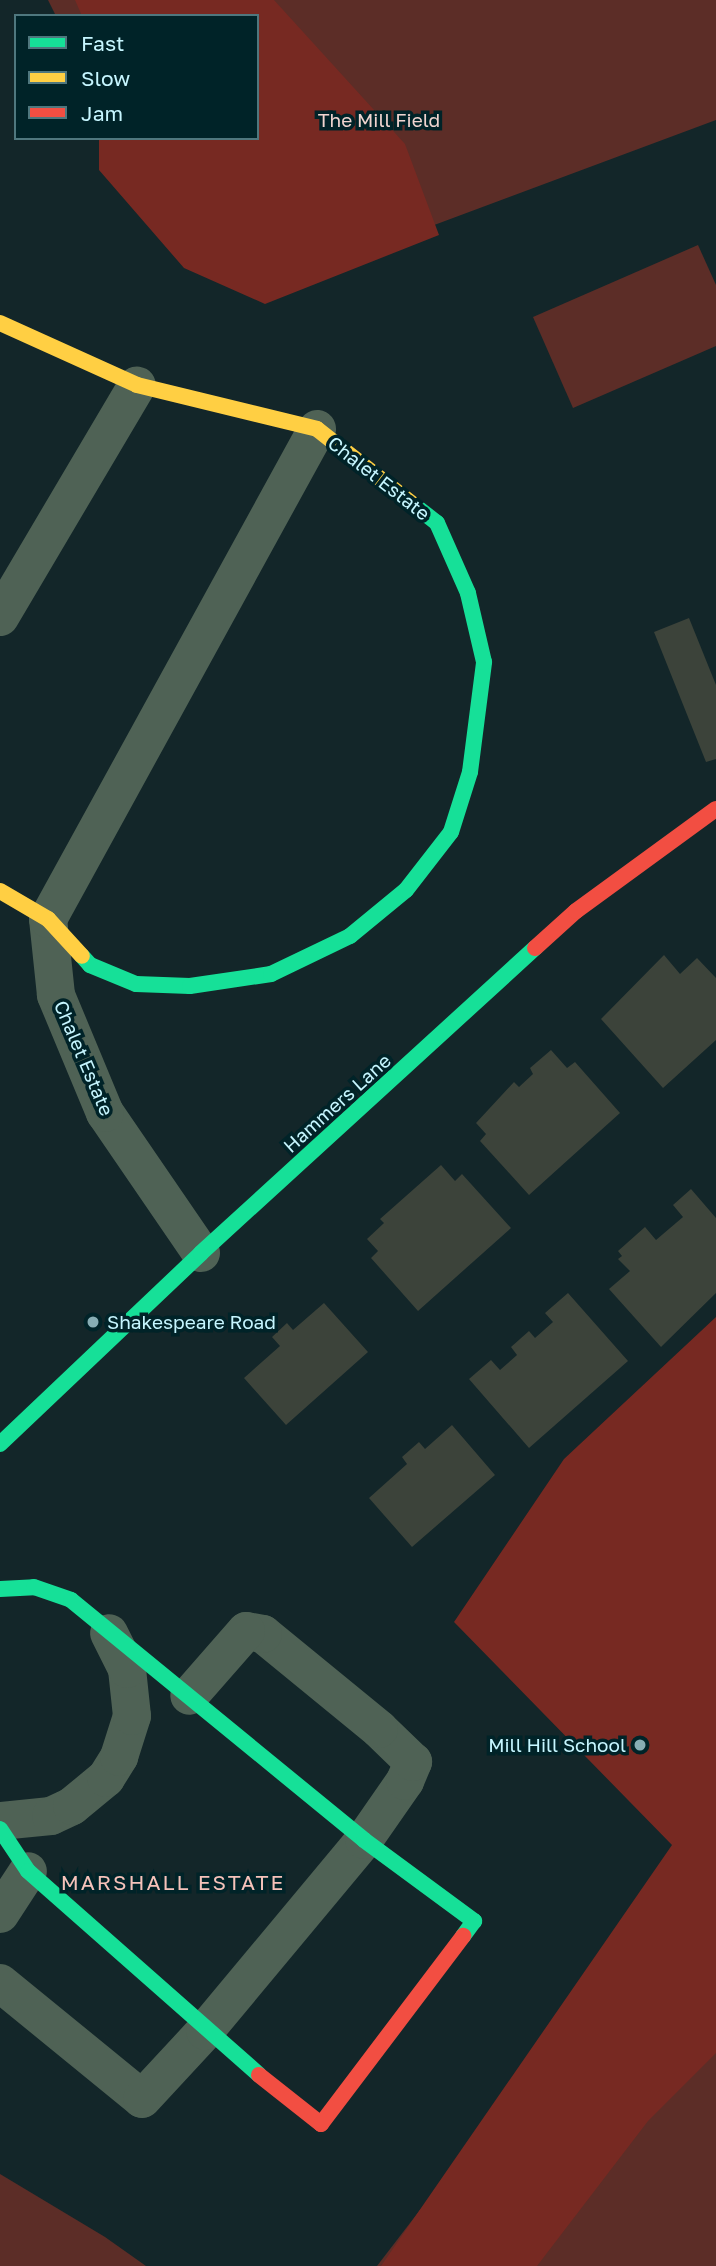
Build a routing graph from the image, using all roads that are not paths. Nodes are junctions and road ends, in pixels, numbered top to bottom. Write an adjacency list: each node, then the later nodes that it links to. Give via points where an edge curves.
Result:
1 (0, 323): 2 (street, Chalet Estate)
2 (137, 385): 3 (street, Chalet Estate); 4 (street)
3 (317, 429): 7 (street, Chalet Estate); 7 (street, Chalet Estate, via 437,523 468,593 484,662 470,772 451,832 406,890 350,936 271,974 190,986 136,984 90,965)
4 (0, 618)
5 (715, 813): 8 (street, Hammers Lane, via 576,911)
6 (0, 891): 7 (street, Chalet Estate)
7 (48, 919): 8 (street, Chalet Estate, via 56,995 105,1113)
8 (201, 1253): 9 (street, Hammers Lane)
9 (0, 1444)
10 (0, 1589): 11 (street, via 34,1587 71,1600)
11 (109, 1633): 12 (street); 13 (street, via 127,1669 131,1716 120,1757 106,1778 72,1806 51,1816)
12 (189, 1696): 15 (street); 15 (street, via 246,1631 263,1634 322,1679 413,1762)
13 (0, 1821)
14 (0, 1829): 16 (street)
15 (364, 1840): 19 (street); 19 (street, via 474,1921 321,2124)
16 (28, 1871): 17 (street); 19 (street)
17 (0, 1914)
18 (0, 1983): 19 (street, via 142,2099)
19 (205, 2031)

